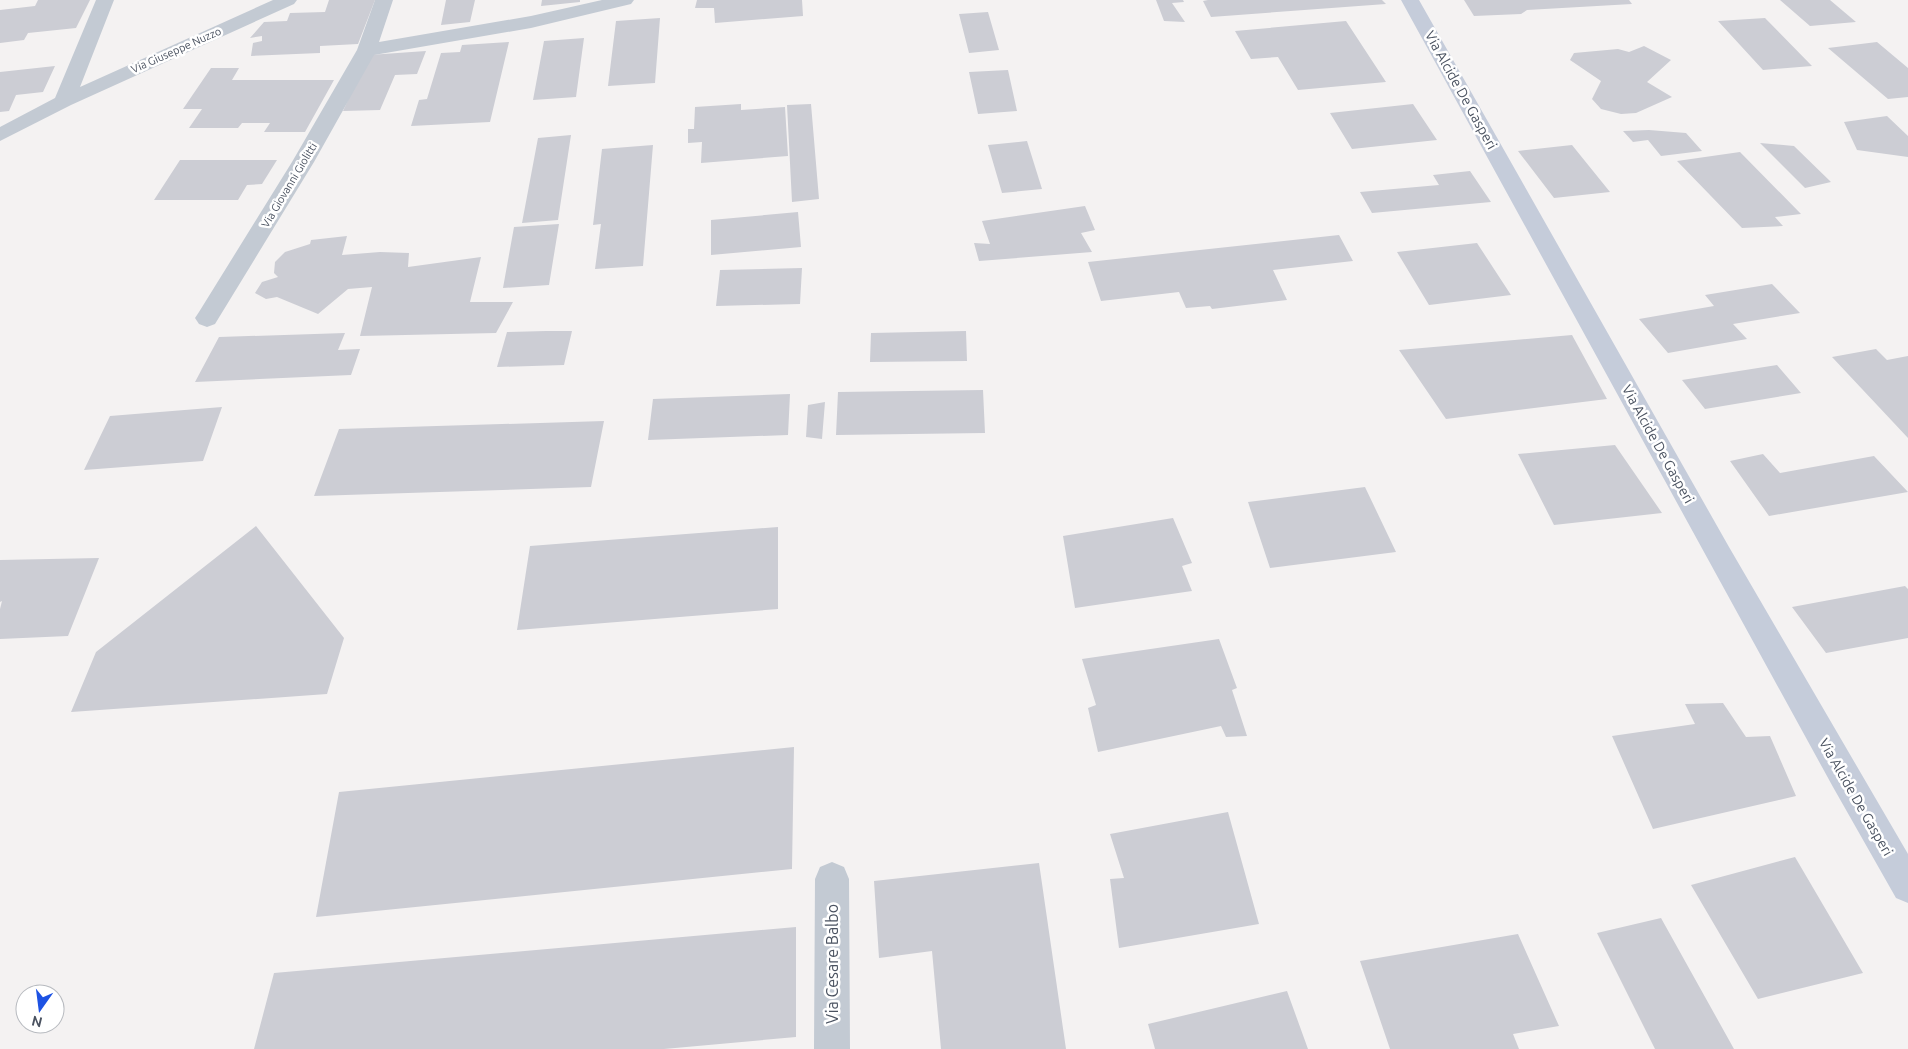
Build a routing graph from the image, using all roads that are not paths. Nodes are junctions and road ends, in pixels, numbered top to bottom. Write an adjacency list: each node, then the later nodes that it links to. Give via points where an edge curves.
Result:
1 (105, 0): 7 (street)
2 (288, 0): 7 (street, Via Giuseppe Nuzzo)
3 (384, 0): 6 (street, Via Giovanni Giolitti)
4 (625, 0): 6 (street, via 531,22)
5 (1410, 0): 11 (main road, Via Alcide De Gasperi, via 1768,644)
6 (367, 50): 9 (street, Via Giovanni Giolitti)
7 (64, 101): 8 (street, Via Giuseppe Nuzzo)
8 (0, 135)
9 (207, 318)
10 (832, 879): 12 (street, Via Cesare Balbo)
11 (1908, 886)
12 (832, 1049)

